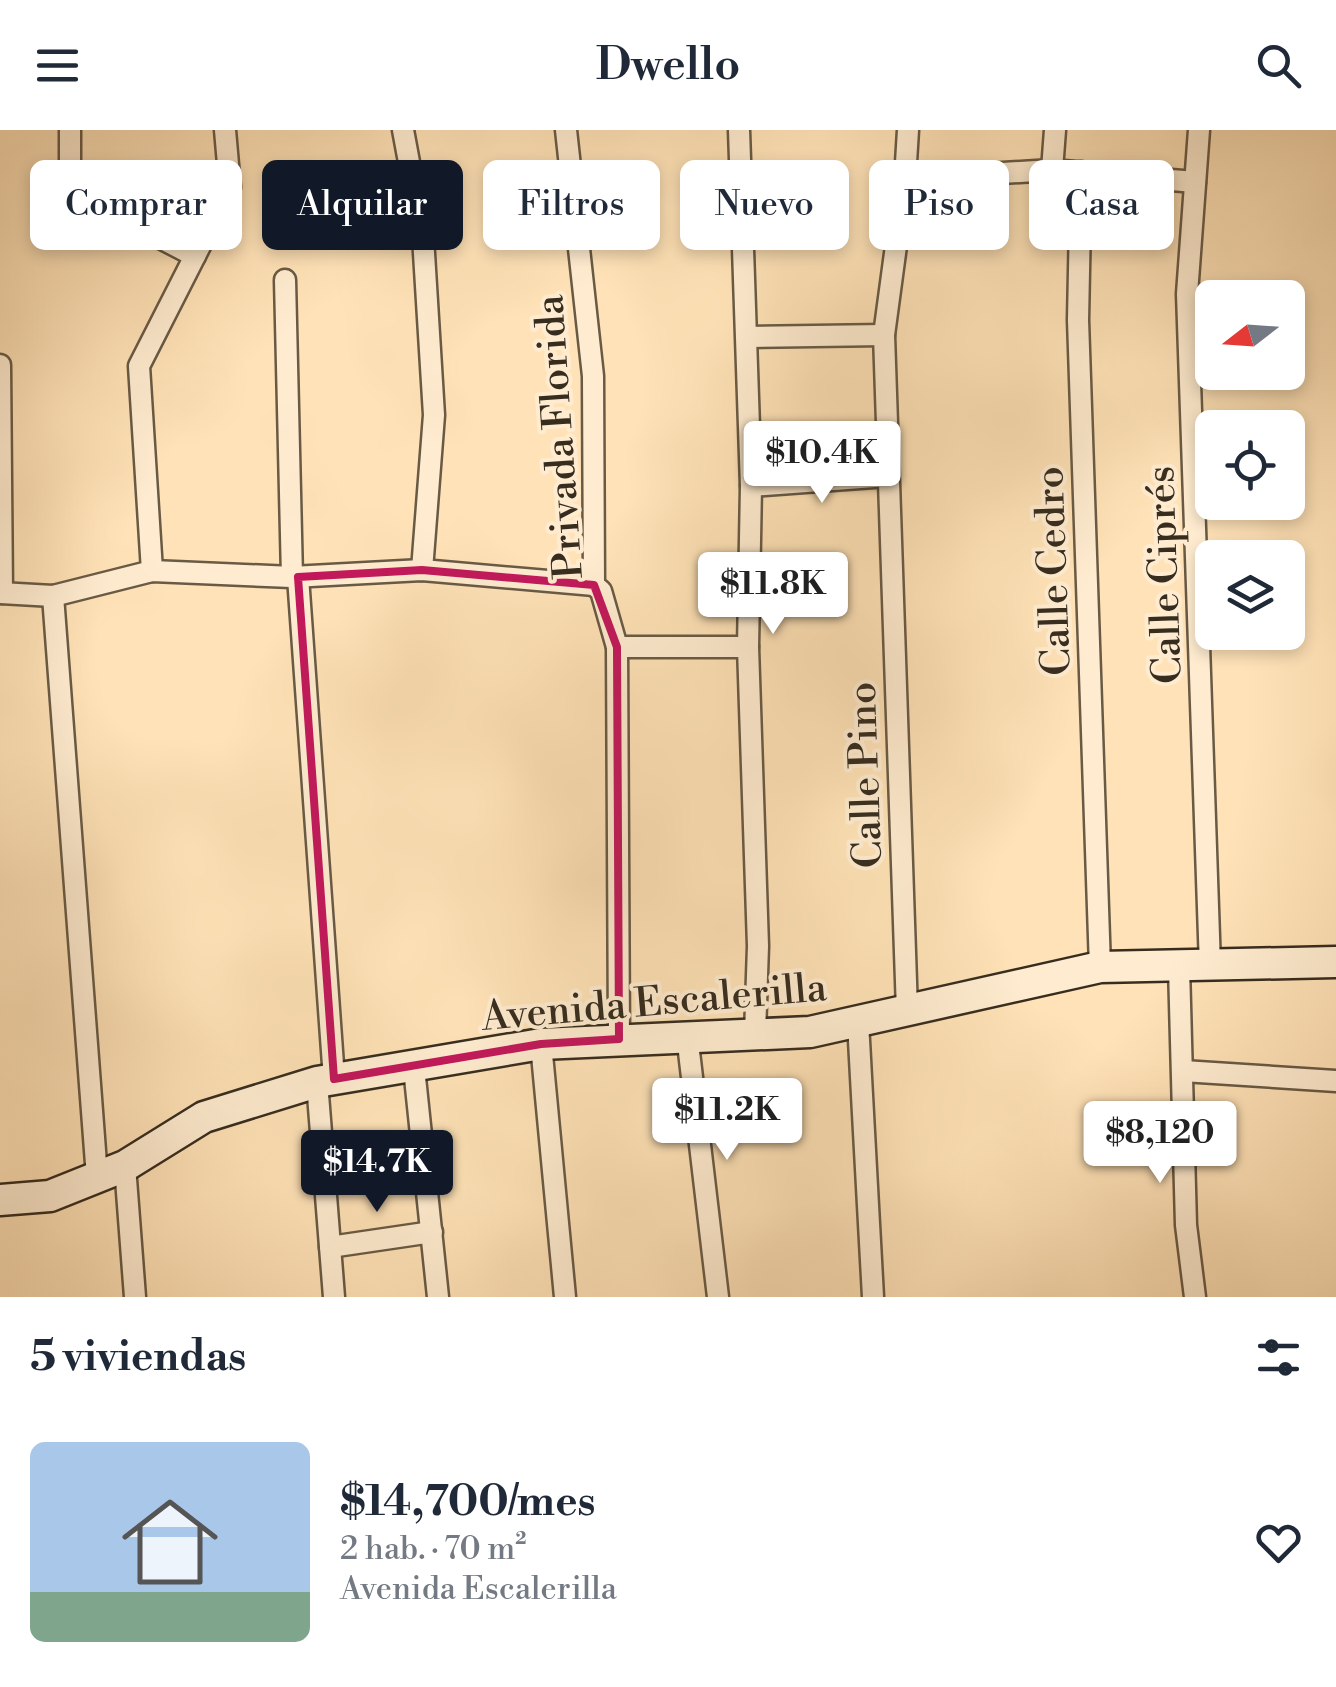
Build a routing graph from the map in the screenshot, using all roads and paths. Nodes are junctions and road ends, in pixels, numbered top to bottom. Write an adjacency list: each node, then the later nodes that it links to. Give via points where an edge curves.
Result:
1 (70, 130): 15 (street, via 70,162 83,198)
2 (225, 130): 15 (street, via 230,187)
3 (403, 130): 22 (street, via 423,237 434,415)
4 (566, 130): 25 (street, Privada Florida, via 594,376)
5 (739, 130): 18 (street)
6 (908, 130): 9 (street, Calle Pino)
7 (1055, 130): 10 (street)
8 (1199, 130): 12 (street, Calle Ciprés)
9 (907, 160)
10 (1053, 160)
11 (1174, 180): 12 (street)
12 (1195, 182): 32 (street, Calle Ciprés, via 1187,294)
13 (896, 250): 17 (street, Calle Pino)
14 (1080, 250): 33 (street, Calle Cedro)
15 (195, 256): 23 (street, via 139,366)
16 (285, 280): 24 (street)
17 (884, 335): 18 (street); 20 (street, Calle Pino)
18 (747, 337): 21 (street)
19 (0, 366): 26 (street)
20 (888, 476): 21 (street); 34 (street, Calle Pino)
21 (751, 486): 29 (street)
22 (422, 570): 24 (street); 25 (street)
23 (152, 571): 24 (street); 27 (street)
24 (295, 577): 42 (street)
25 (594, 585): 28 (street, Privada Florida, via 602,591)
26 (1, 594): 27 (street)
27 (54, 596): 44 (street)
28 (617, 647): 29 (street); 38 (street, Privada Florida)
29 (748, 647): 36 (street)
30 (1336, 962): 32 (main road, Avenida Escalerilla)
31 (1179, 966): 32 (main road, Avenida Escalerilla); 33 (main road, Avenida Escalerilla); 41 (street)
32 (1210, 966)
33 (1100, 967): 34 (main road, Avenida Escalerilla)
34 (907, 1011): 35 (main road, Avenida Escalerilla)
35 (858, 1022): 36 (main road, Avenida Escalerilla); 53 (street)
36 (755, 1034): 37 (main road, Avenida Escalerilla)
37 (687, 1035): 38 (main road, Avenida Escalerilla); 52 (street)
38 (619, 1039): 39 (main road, Avenida Escalerilla)
39 (541, 1044): 40 (main road, Avenida Escalerilla); 51 (street)
40 (414, 1068): 42 (main road, Avenida Escalerilla); 46 (street)
41 (1183, 1071): 43 (street); 54 (street)
42 (325, 1081): 44 (main road, Avenida Escalerilla, via 204,1117); 47 (street)
43 (1336, 1081)
44 (111, 1172): 45 (main road, Avenida Escalerilla, via 50,1196); 48 (street)
45 (0, 1200)
46 (432, 1232): 47 (street); 50 (street)
47 (330, 1247): 49 (street)
48 (135, 1297)
49 (334, 1297)
50 (438, 1297)
51 (565, 1297)
52 (718, 1297)
53 (873, 1297)
54 (1194, 1297)

